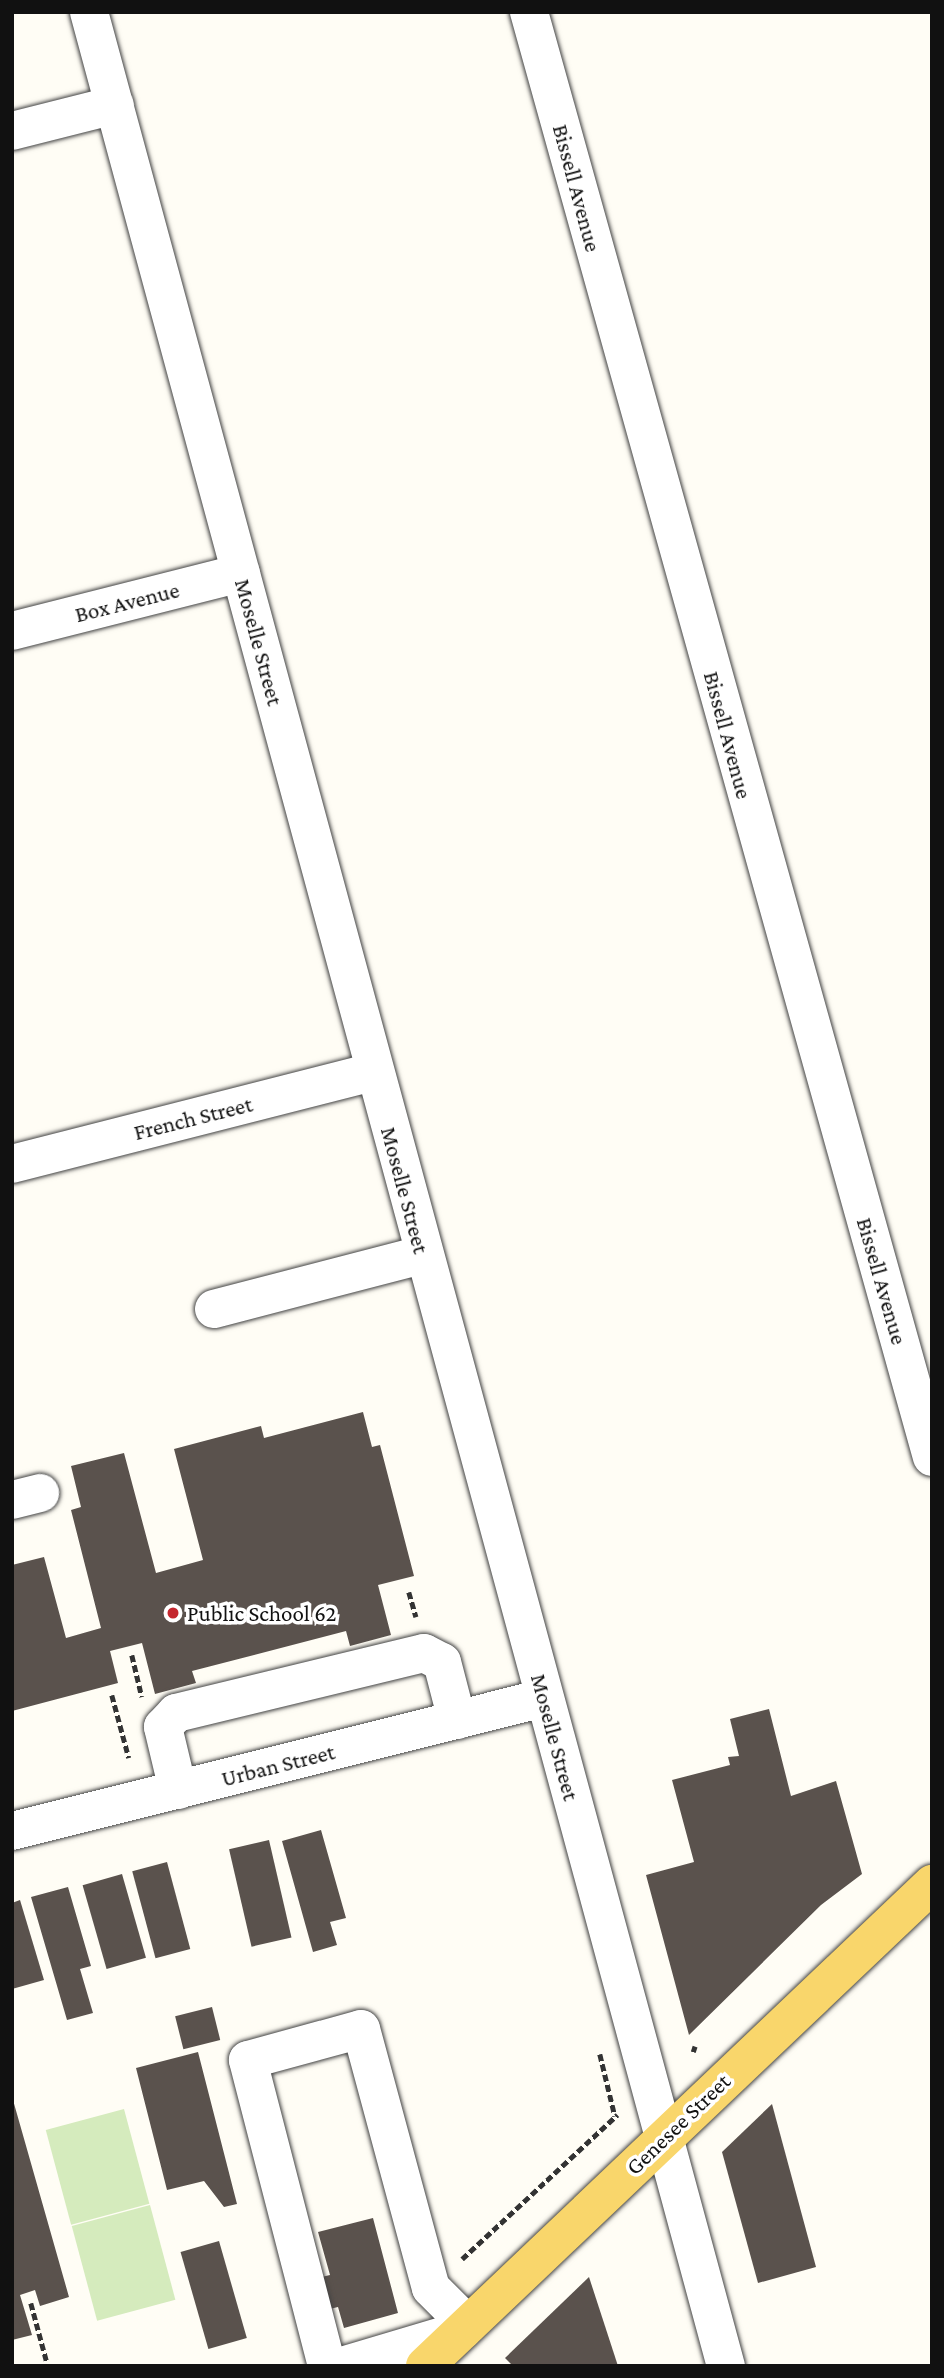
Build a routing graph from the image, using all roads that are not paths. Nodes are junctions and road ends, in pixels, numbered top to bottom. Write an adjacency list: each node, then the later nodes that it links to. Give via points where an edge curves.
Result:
1 (89, 12): 3 (street, Moselle Street)
2 (529, 12): 11 (street, Bissell Avenue)
3 (115, 105): 4 (street); 5 (street, Moselle Street)
4 (12, 131)
5 (241, 573): 6 (street, Box Avenue); 7 (street, Moselle Street)
6 (12, 631)
7 (374, 1072): 8 (street, French Street); 9 (street, Moselle Street)
8 (12, 1164)
9 (421, 1255): 10 (street); 12 (street, Moselle Street)
10 (214, 1308)
11 (932, 1457)
12 (544, 1698): 13 (street, Urban Street); 17 (street, Moselle Street)
13 (457, 1720): 14 (street, Urban Street); 14 (street, via 442,1662 424,1653 176,1713 163,1727)
14 (178, 1790): 15 (street, Urban Street)
15 (12, 1831)
16 (932, 1884): 17 (main road, Genesee Street)
17 (664, 2136): 18 (main road, Genesee Street); 22 (street, Moselle Street)
18 (465, 2328): 19 (street, via 431,2288 361,2029 248,2060); 20 (street); 21 (main road, Genesee Street)
19 (327, 2366)
20 (342, 2366)
21 (425, 2366)
22 (726, 2366)

